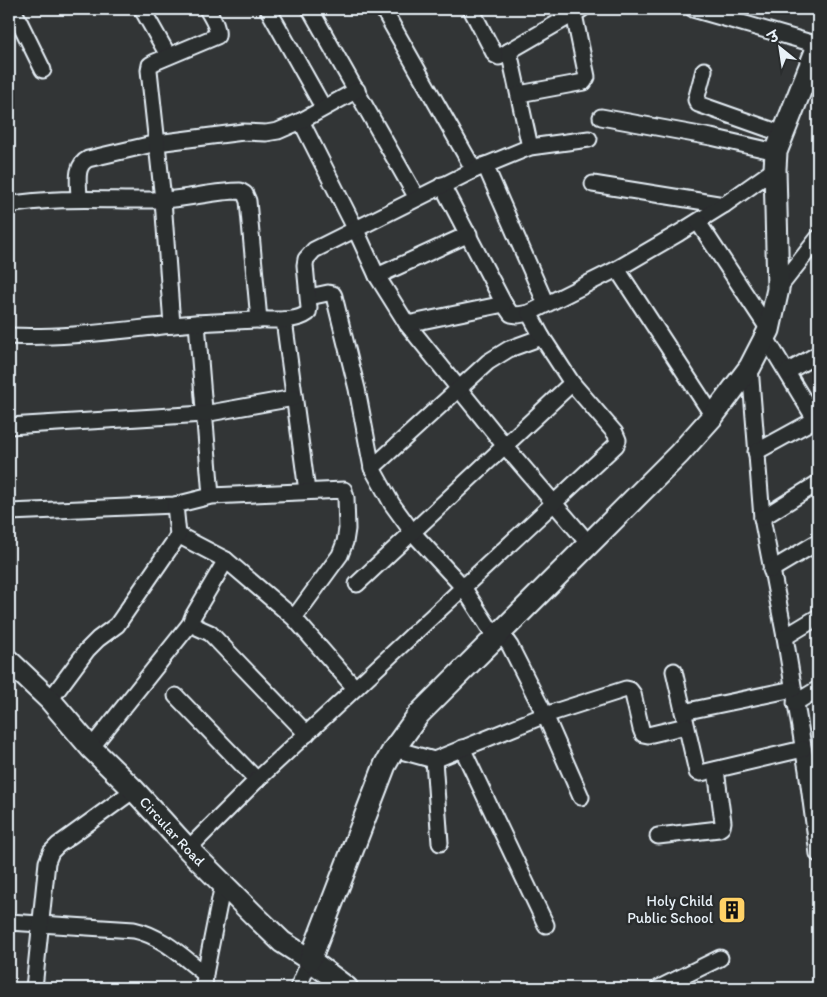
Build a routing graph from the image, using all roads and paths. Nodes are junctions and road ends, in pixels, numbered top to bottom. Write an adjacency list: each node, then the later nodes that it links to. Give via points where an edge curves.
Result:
1 (13, 9): 13 (street)
2 (207, 9): 12 (street, via 216,26 217,36)
3 (268, 9): 18 (street)
4 (310, 9): 16 (street)
5 (383, 9): 25 (street)
6 (471, 9): 11 (street, via 495,55 502,56)
7 (693, 9): 10 (street)
8 (145, 10): 12 (street)
9 (578, 11): 11 (street); 17 (street, via 587,80)
10 (818, 45): 15 (street)
11 (510, 51): 17 (street)
12 (168, 55): 22 (street, via 150,65 149,70)
13 (43, 70)
14 (704, 70): 24 (street, via 696,100 698,104)
15 (812, 80): 24 (street)
16 (357, 90): 18 (street); 28 (street)
17 (519, 94): 23 (street)
18 (323, 107): 20 (street)
19 (601, 117): 24 (street)
20 (301, 121): 22 (street, via 266,133 243,132); 34 (street)
21 (589, 139): 23 (street)
22 (157, 143): 29 (street, via 81,162 78,169); 30 (street)
23 (530, 147): 25 (street)
24 (778, 152): 32 (street); 39 (street)
25 (480, 167): 27 (street); 42 (street)
26 (593, 184): 32 (street)
27 (442, 185): 28 (street); 35 (street)
28 (417, 198): 34 (street)
29 (79, 199): 30 (street); 31 (street)
30 (163, 200): 44 (street, via 233,191 245,194); 48 (street)
31 (9, 205)
32 (724, 205): 33 (street)
33 (698, 222): 37 (street); 49 (street)
34 (355, 228): 38 (street); 40 (street, via 314,250 306,258)
35 (469, 234): 38 (street); 41 (street)
36 (818, 238): 39 (street)
37 (617, 269): 42 (street); 59 (street)
38 (377, 276): 47 (street)
39 (778, 289): 49 (street)
40 (309, 298): 45 (street, via 308,313); 64 (street, via 328,293 334,296)
41 (504, 304): 43 (street, via 511,314); 47 (street)
42 (546, 304): 43 (street)
43 (529, 312): 51 (street)
44 (259, 320): 45 (street); 46 (street)
45 (284, 320): 57 (street)
46 (197, 323): 48 (street); 58 (street)
47 (407, 324): 56 (street)
48 (172, 325): 50 (street, via 78,335)
49 (768, 334): 53 (street); 54 (street)
50 (9, 336)
51 (542, 337): 55 (street); 56 (street, via 498,355)
52 (818, 354): 54 (street)
53 (750, 367): 59 (street); 63 (street)
54 (787, 372): 60 (street)
55 (572, 382): 62 (street); 68 (street, via 618,440)
56 (458, 388): 62 (street); 64 (street)
57 (294, 398): 58 (street); 66 (street)
58 (204, 414): 61 (street); 67 (street)
59 (713, 416): 75 (street)
60 (817, 420): 63 (street)
61 (9, 426)
62 (505, 446): 68 (street); 72 (street)
63 (756, 452): 71 (street)
64 (372, 468): 72 (street)
65 (818, 483): 71 (street)
66 (307, 491): 67 (street); 81 (street, via 344,490 347,529 340,555)
67 (211, 496): 69 (street)
68 (553, 504): 75 (street); 79 (street)
69 (175, 505): 70 (street); 73 (street)
70 (9, 512)
71 (762, 518): 77 (street)
72 (413, 533): 78 (street); 79 (street)
73 (178, 536): 76 (street); 91 (street, via 117,625 87,650)
74 (818, 542): 77 (street)
75 (589, 544): 83 (street)
76 (226, 560): 81 (street); 82 (street)
77 (771, 570): 84 (street)
78 (357, 584)
79 (463, 587): 83 (street); 87 (street)
80 (818, 617): 84 (street)
81 (294, 618): 87 (street)
82 (190, 624): 94 (street, via 210,633); 95 (street)
83 (498, 634): 92 (street, via 510,646); 97 (street, via 420,714)
84 (785, 637): 90 (street)
85 (9, 661): 91 (street, Circular Road)
86 (674, 671): 93 (street)
87 (355, 688): 94 (street)
88 (818, 689): 90 (street)
89 (176, 696): 102 (street)
90 (794, 696): 93 (street); 98 (street)
91 (50, 700): 95 (street, Circular Road)
92 (545, 715): 93 (street, via 626,689 633,694 643,734 648,735); 96 (street); 104 (street)
93 (684, 719): 101 (street, via 697,772)
94 (307, 734): 102 (street)
95 (91, 748): 103 (street, Circular Road)
96 (462, 748): 99 (street); 113 (street)
97 (394, 749): 99 (street); 115 (street)
98 (803, 749): 100 (street); 101 (street)
99 (434, 760): 107 (street)
100 (812, 766): 105 (street)
101 (716, 770): 106 (street, via 722,827)
102 (258, 780): 108 (street)
103 (134, 790): 108 (street, Circular Road); 112 (street, via 51,852 47,862)
104 (581, 797)
105 (817, 832): 109 (street)
106 (658, 836)
107 (440, 843)
108 (188, 849): 110 (street, Circular Road)
109 (818, 854)
110 (223, 884): 115 (street, Circular Road, via 282,942); 116 (street)
111 (9, 922): 112 (street)
112 (41, 924): 116 (street, via 147,933 158,938); 117 (street)
113 (546, 925)
114 (720, 958): 120 (street)
115 (310, 960): 118 (street); 119 (street, Circular Road)
116 (205, 981)
117 (34, 988)
118 (298, 988)
119 (347, 988)
120 (659, 988)

